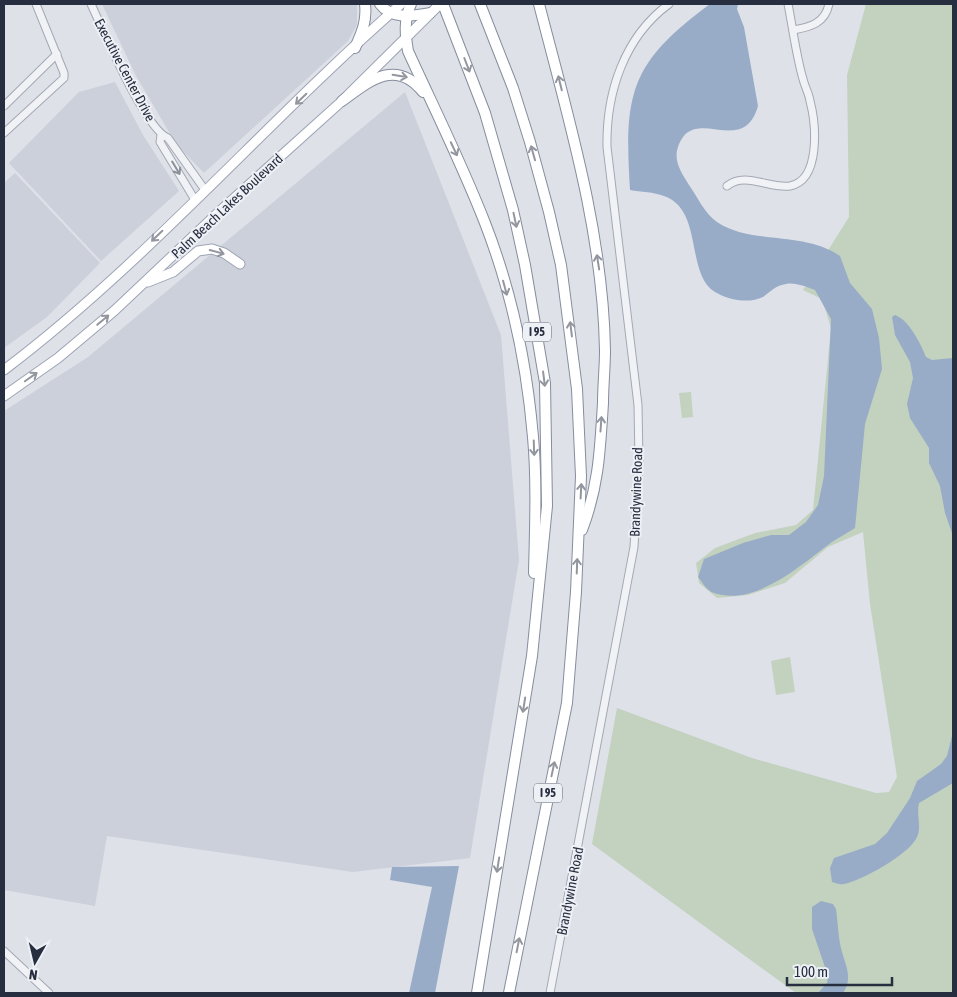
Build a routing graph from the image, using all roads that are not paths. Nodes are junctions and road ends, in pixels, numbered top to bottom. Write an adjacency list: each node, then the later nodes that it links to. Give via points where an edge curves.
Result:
1 (36, 4): 19 (street)
2 (91, 4): 24 (street, Executive Center Drive, via 145,112)
3 (365, 4): 18 (highway, via 364,28)
4 (380, 4): 13 (highway)
5 (401, 4): 13 (main road, Palm Beach Lakes Boulevard)
6 (411, 4): 15 (highway)
7 (441, 4): 14 (main road, Palm Beach Lakes Boulevard); 33 (highway, I 95, one-way to 33, via 450,19 485,113 513,210 545,383 547,506)
8 (480, 4): 32 (highway, I 95, one-way to 8, via 582,476 577,388 561,265 550,212 527,133)
9 (539, 4): 32 (highway, one-way to 9, via 598,474 605,351 603,310 588,201)
10 (670, 4): 38 (street, Brandywine Road, via 648,25 628,53 614,87 608,118 607,147 638,405 639,462 634,547)
11 (788, 4): 16 (street)
12 (829, 4): 16 (street, via 823,19 810,27)
13 (390, 13): 15 (highway); 18 (main road, Palm Beach Lakes Boulevard)
14 (430, 13): 15 (highway); 17 (main road, Palm Beach Lakes Boulevard)
15 (406, 16): 17 (highway)
16 (793, 30): 25 (street, via 812,111 812,167 803,180 789,186 745,180 734,180)
17 (406, 36): 20 (main road, Palm Beach Lakes Boulevard); 21 (highway, via 408,50)
18 (354, 48): 26 (main road, Palm Beach Lakes Boulevard, one-way to 26)
19 (57, 54): 22 (street); 23 (street, via 64,78)
20 (342, 101): 21 (highway, one-way to 21, via 369,80 394,74 412,79); 29 (main road, Palm Beach Lakes Boulevard)
21 (433, 105): 33 (highway, one-way to 33, via 486,225 520,352 534,446 536,510)
22 (4, 106)
23 (4, 134)
24 (161, 135): 26 (street, Executive Center Drive, via 168,138); 27 (street, Executive Center Drive, one-way to 27, via 160,142)
25 (727, 186)
26 (205, 190): 27 (main road, Palm Beach Lakes Boulevard)
27 (194, 200): 30 (main road, Palm Beach Lakes Boulevard, one-way to 30, via 80,308)
28 (240, 264): 29 (main road, one-way to 28, via 173,272 198,250 212,249)
29 (144, 284): 31 (main road, Palm Beach Lakes Boulevard, one-way to 29, via 66,352)
30 (4, 370)
31 (4, 396)
32 (578, 540): 37 (highway, I 95, one-way to 32, via 567,703)
33 (532, 656): 36 (highway, I 95, one-way to 36)
34 (4, 952): 35 (street)
35 (49, 993)
36 (477, 993)
37 (508, 993)
38 (550, 993)

